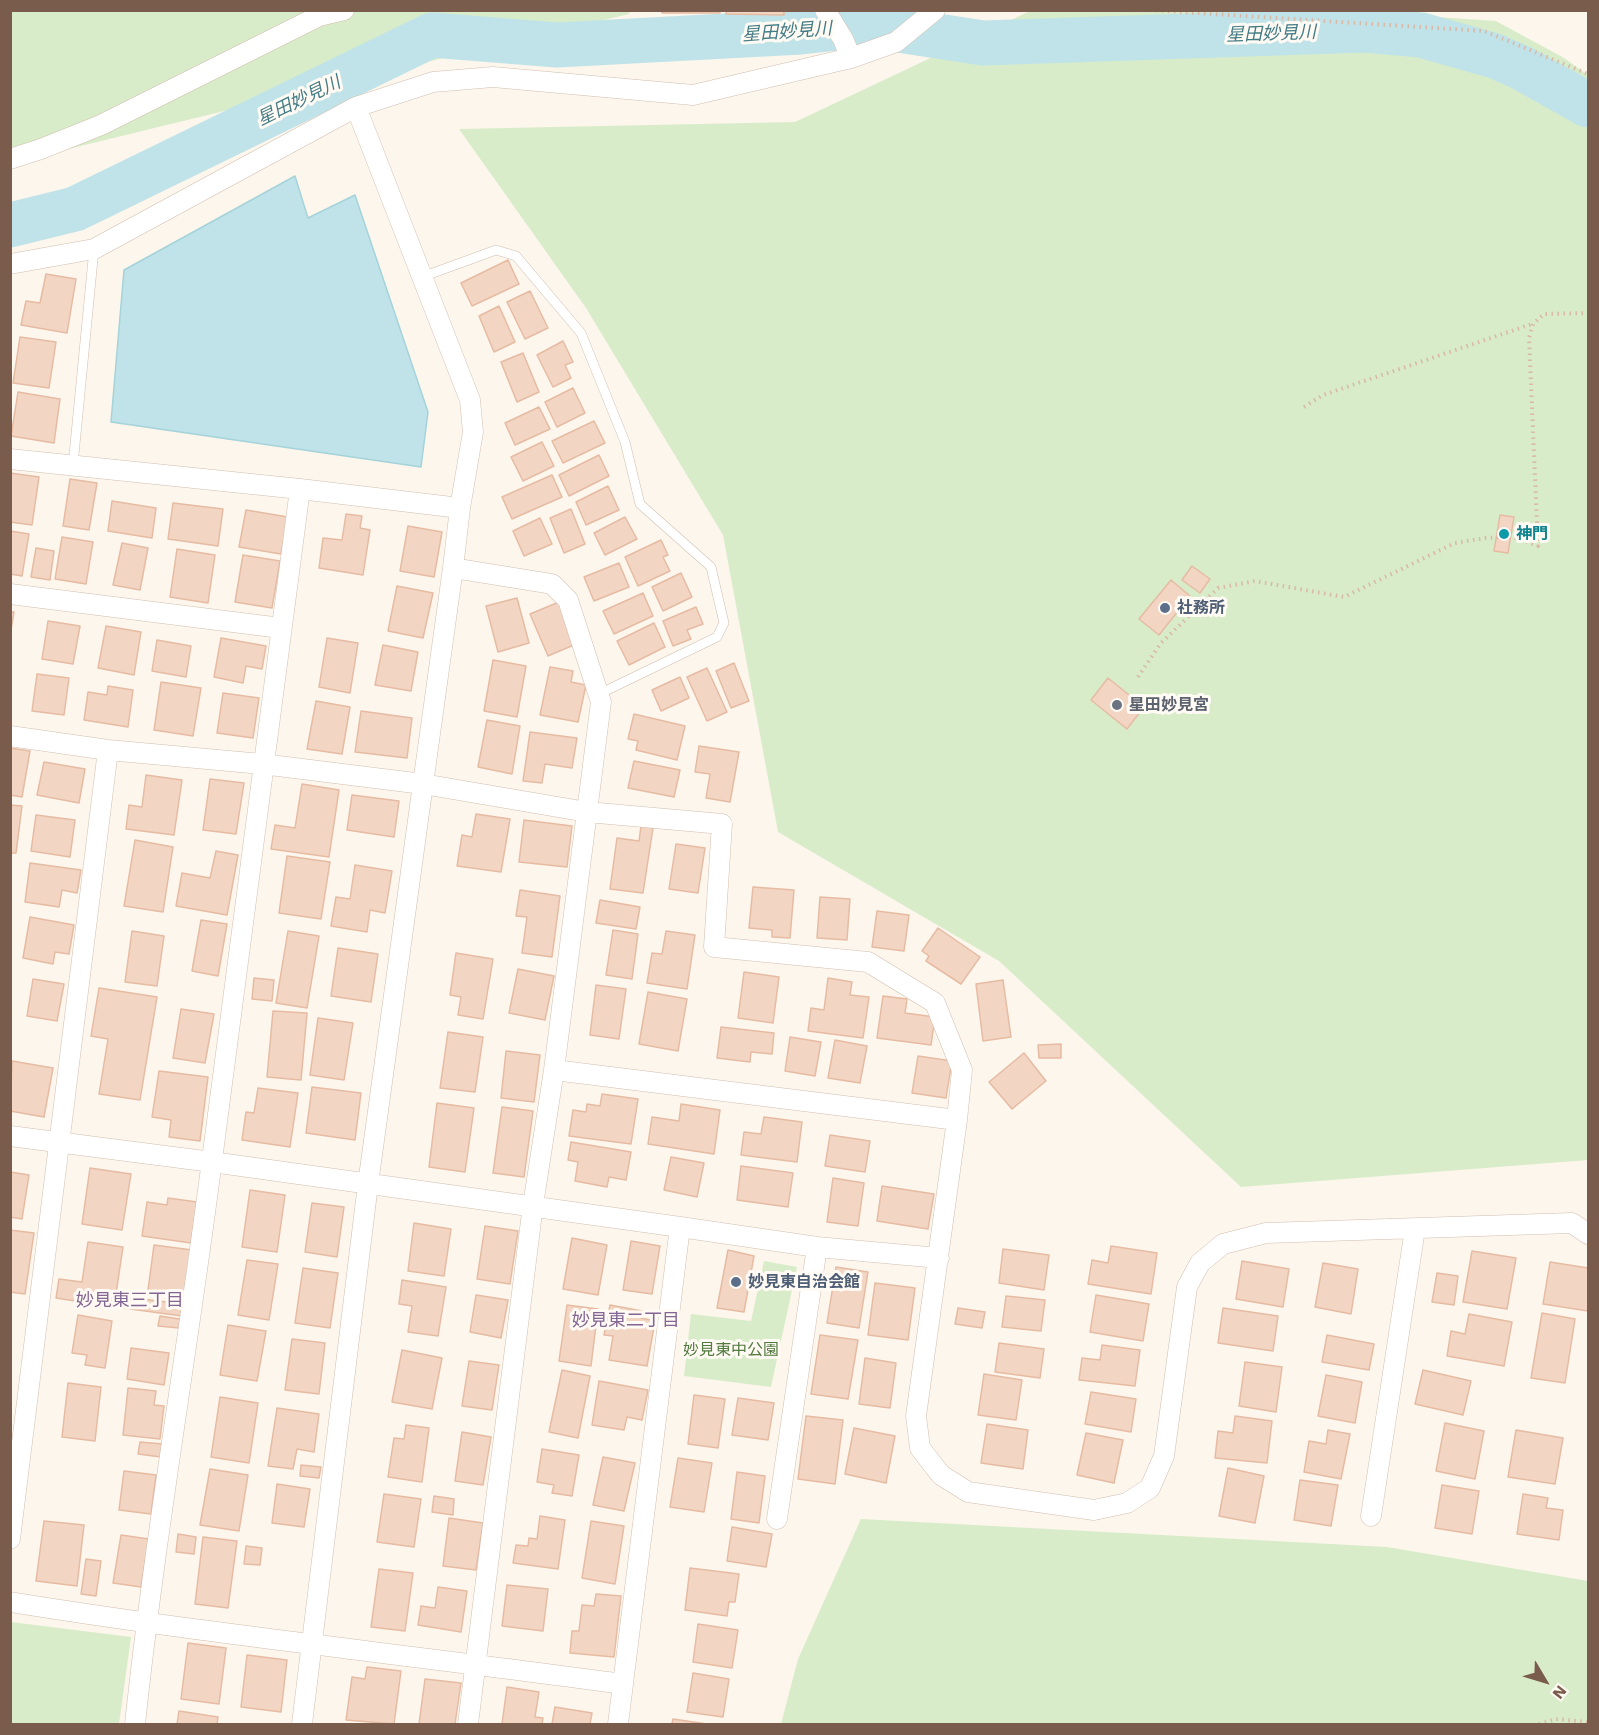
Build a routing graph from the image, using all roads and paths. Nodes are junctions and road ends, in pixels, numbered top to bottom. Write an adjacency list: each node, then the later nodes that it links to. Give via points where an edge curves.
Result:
1 (344, 10): 8 (street, via 319,16 101,125)
2 (825, 10): 5 (street)
3 (1150, 10): 6 (path, via 1484,31)
4 (933, 12): 5 (street, via 896,42)
5 (851, 58): 7 (street, via 693,95 493,77 433,82)
6 (1588, 74)
7 (356, 107): 9 (street); 11 (street)
8 (10, 159)
9 (94, 249): 10 (street); 16 (lane)
10 (10, 264)
11 (422, 277): 18 (street, via 470,400 473,432); 23 (lane, via 496,250 516,256 581,333 625,442 640,504 711,567 724,623 717,637)
12 (1588, 313): 13 (path, via 1544,314)
13 (1533, 324): 14 (path, via 1323,395); 22 (path, via 1529,339 1538,546 1514,537 1455,543 1344,597 1255,580 1218,588 1160,644)
14 (1304, 407)
15 (10, 459): 16 (street)
16 (73, 465): 17 (street)
17 (300, 489): 18 (street); 21 (street)
18 (460, 508): 19 (street)
19 (453, 568): 23 (street, via 552,584 568,600); 27 (street)
20 (10, 594): 21 (street)
21 (281, 628): 26 (street)
22 (1138, 677)
23 (599, 694): 28 (street)
24 (10, 736): 25 (street)
25 (108, 750): 26 (street); 32 (street)
26 (262, 764): 27 (street); 33 (street)
27 (423, 784): 28 (street); 34 (street)
28 (587, 812): 29 (street); 30 (street, via 722,824 714,947 868,962 935,1003 962,1070)
29 (554, 1070): 30 (street); 35 (street)
30 (957, 1120): 40 (street)
31 (10, 1137): 32 (street)
32 (60, 1142): 33 (street); 43 (street)
33 (212, 1162): 34 (street); 45 (street)
34 (368, 1184): 35 (street); 46 (street)
35 (533, 1205): 36 (street); 47 (street)
36 (680, 1227): 39 (street); 48 (street)
37 (1414, 1229): 38 (street, via 1572,1223); 40 (street, via 1266,1233 1223,1244 1200,1263 1187,1287 1164,1456 1150,1488 1127,1503 1094,1510 968,1492 941,1475 920,1448 916,1416); 41 (street)
38 (1588, 1234)
39 (817, 1247): 40 (street); 42 (street)
40 (939, 1258)
41 (1371, 1516)
42 (777, 1519)
43 (10, 1539)
44 (10, 1602): 45 (street)
45 (146, 1624): 46 (street); 50 (street)
46 (312, 1644): 47 (street); 51 (street)
47 (476, 1664): 48 (street); 52 (street)
48 (623, 1684): 53 (street)
49 (1588, 1722): 54 (path, via 1556,1719)
50 (135, 1725)
51 (302, 1725)
52 (468, 1725)
53 (618, 1725)
54 (1539, 1725)

